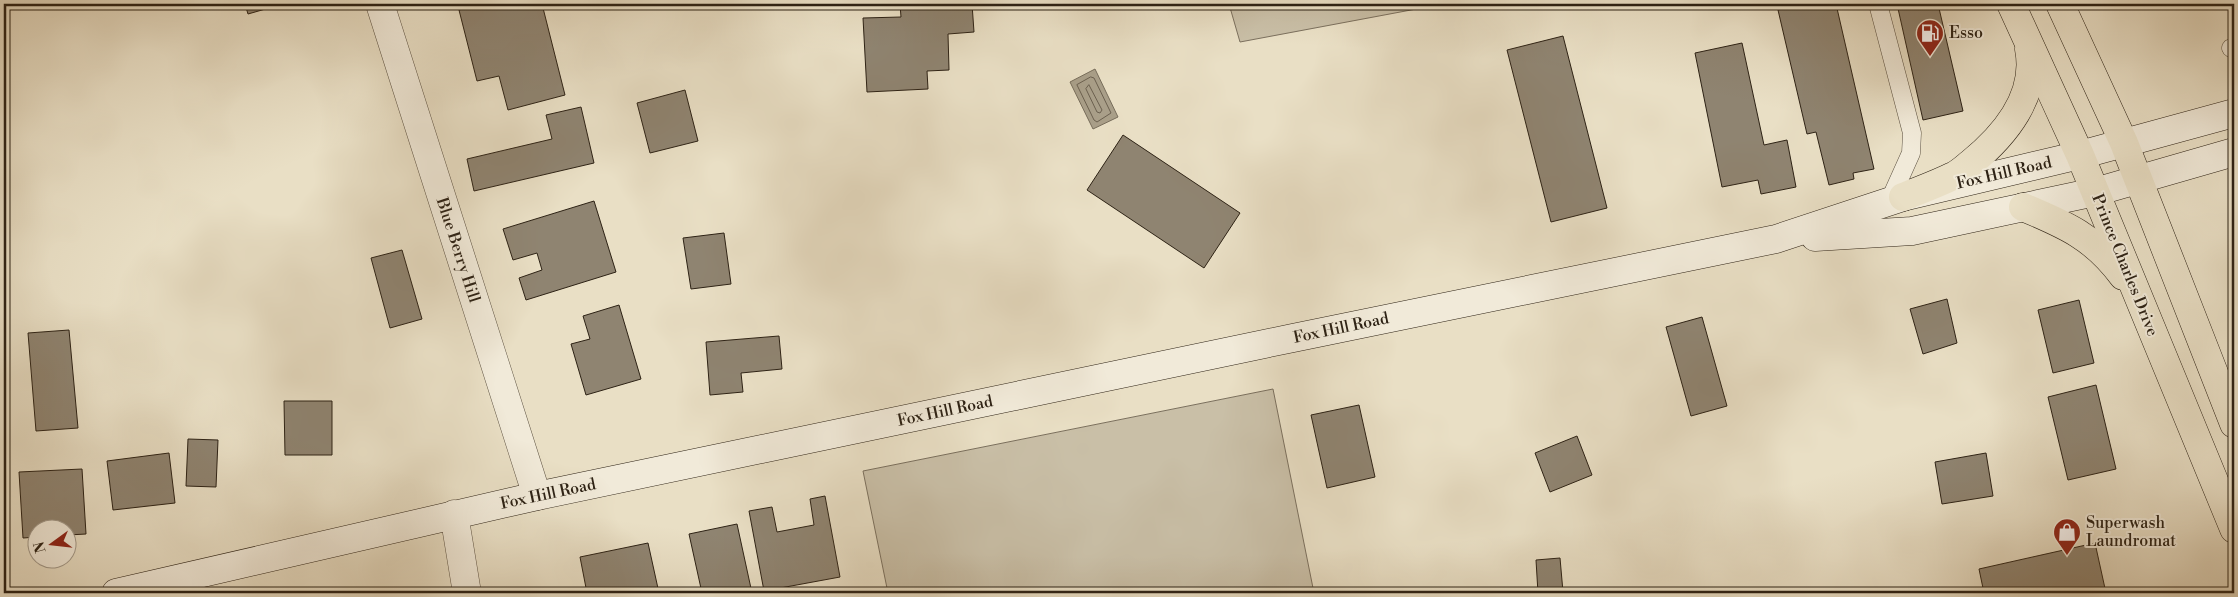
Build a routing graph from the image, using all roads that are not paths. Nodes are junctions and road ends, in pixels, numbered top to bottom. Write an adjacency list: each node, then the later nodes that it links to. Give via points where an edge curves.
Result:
1 (380, 4): 17 (main road, Blue Berry Hill)
2 (1878, 4): 12 (lane, via 1912,133 1911,153)
3 (2011, 4): 5 (highway, Prince Charles Drive)
4 (2060, 4): 7 (highway)
5 (2027, 38): 9 (highway, Prince Charles Drive); 12 (highway, via 2031,60 2029,84 2021,106 2005,130 1985,152 1955,176)
6 (2234, 113): 7 (main road, Fox Hill Road)
7 (2124, 143): 9 (main road, Fox Hill Road); 10 (highway)
8 (2234, 152): 10 (main road, Fox Hill Road)
9 (2080, 155): 11 (highway, Prince Charles Drive); 12 (main road, Fox Hill Road)
10 (2138, 180): 11 (main road, Fox Hill Road); 16 (highway)
11 (2095, 192): 13 (main road, Fox Hill Road); 15 (highway, Prince Charles Drive)
12 (1896, 199): 14 (main road, Fox Hill Road)
13 (2023, 207): 14 (main road, Fox Hill Road, via 1912,231); 15 (highway, via 2069,226 2109,256)
14 (1776, 240): 17 (main road, Fox Hill Road)
15 (2138, 297): 19 (highway, Prince Charles Drive)
16 (2234, 424)
17 (537, 496): 18 (main road, Fox Hill Road)
18 (454, 514): 20 (main road, Fox Hill Road); 21 (main road)
19 (2234, 529)
20 (127, 592)
21 (467, 593)

